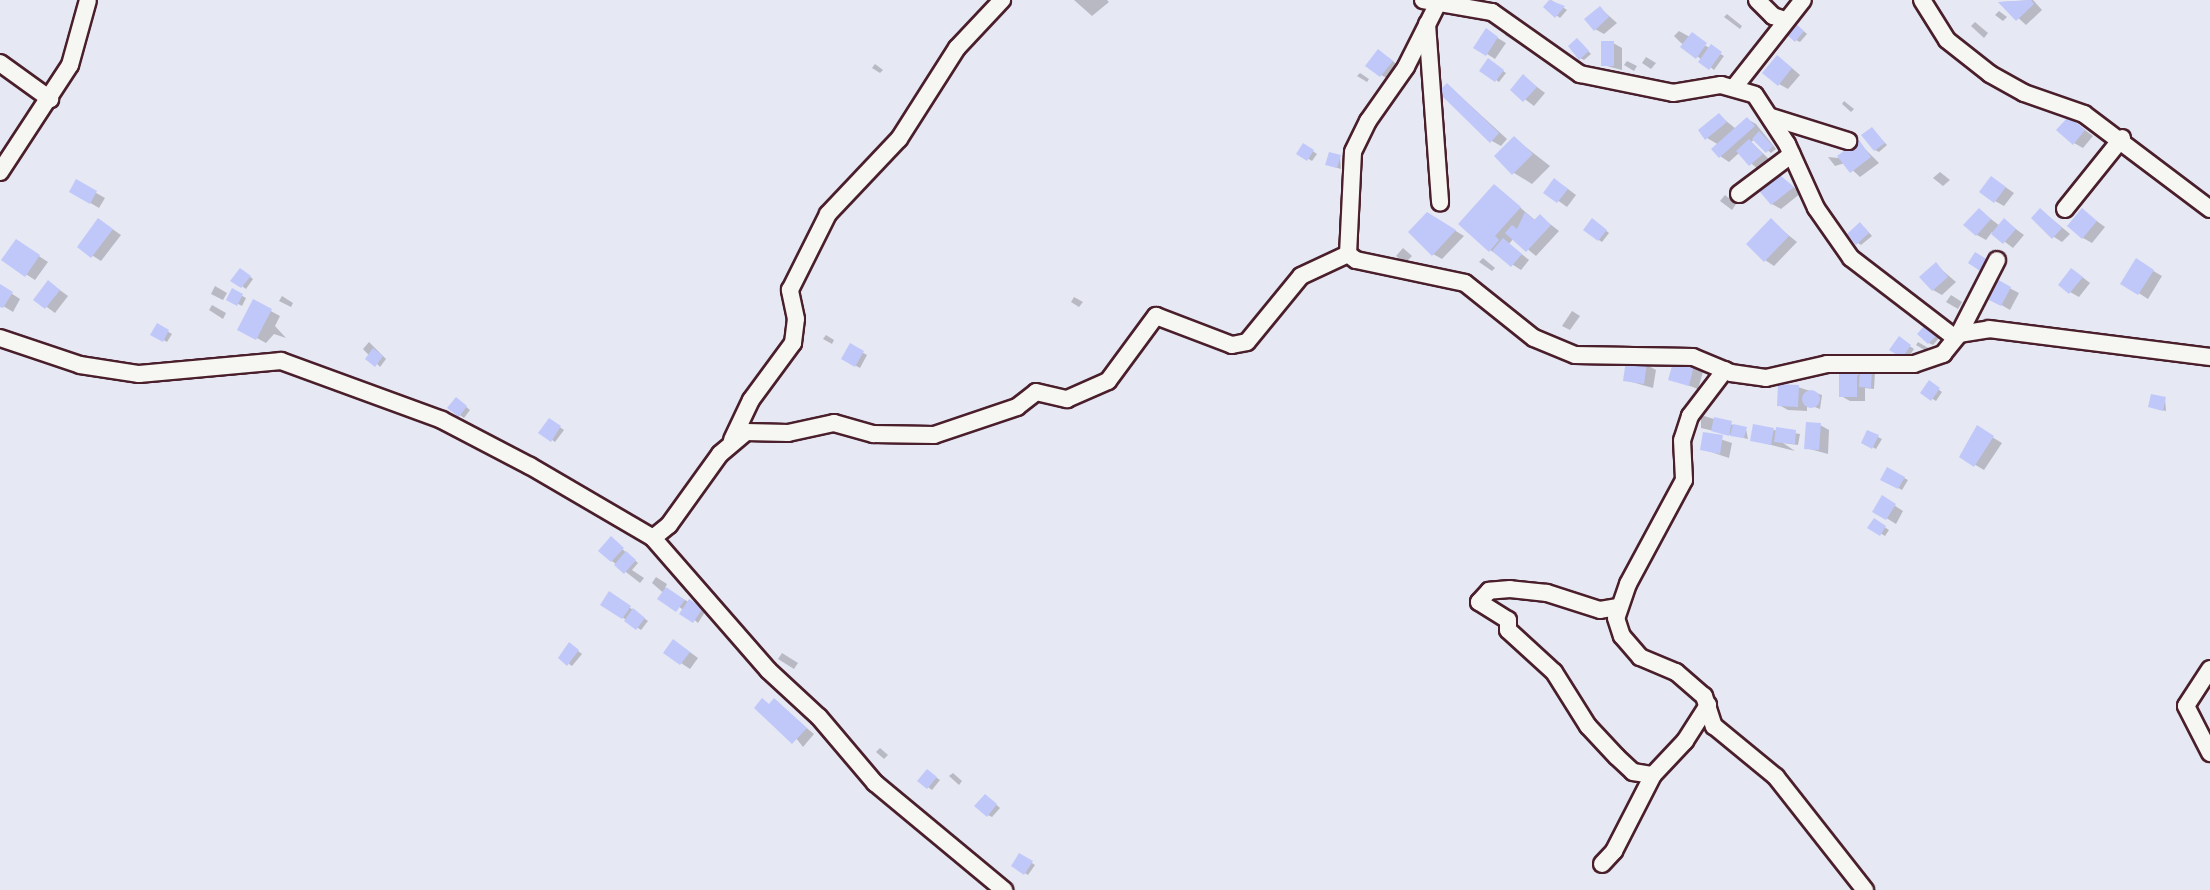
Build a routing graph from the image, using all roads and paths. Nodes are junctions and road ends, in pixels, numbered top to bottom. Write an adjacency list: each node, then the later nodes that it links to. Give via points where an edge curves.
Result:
1 (88, 0): 11 (street, via 70,65)
2 (1002, 0): 27 (street, via 957,48 899,139 828,214 790,290 796,319 793,343 751,400)
3 (1757, 0): 7 (street)
4 (1803, 0): 7 (street)
5 (1922, 0): 13 (street, via 1947,40 1990,74 2024,93 2084,114)
6 (1430, 2): 8 (street); 10 (street, via 1492,12 1580,74 1673,93)
7 (1785, 20): 10 (street)
8 (1427, 24): 18 (street); 21 (street, via 1353,152)
9 (0, 63): 11 (street)
10 (1736, 85): 12 (street, via 1755,95)
11 (50, 99): 16 (street)
12 (1771, 117): 14 (street); 15 (street)
13 (2122, 138): 19 (street); 20 (street)
14 (1848, 141)
15 (1792, 154): 17 (street); 23 (street, via 1816,208 1851,258)
16 (0, 172)
17 (1739, 194)
18 (1440, 203)
19 (2065, 209)
20 (2210, 209)
21 (1348, 254): 26 (street, via 1412,275 1465,283 1534,338 1575,355 1693,357); 27 (street, via 1301,276 1247,342 1232,345 1156,316 1108,381 1067,399 1036,392 1017,407 934,435 873,434 834,423 797,432 746,432)
22 (1997, 260): 23 (street)
23 (1956, 335): 25 (street, via 2004,330); 26 (street, via 1943,354 1914,364 1827,364 1766,378)
24 (0, 339): 28 (street, via 80,365 139,374 281,361 442,420)
25 (2210, 357)
26 (1725, 370): 29 (street, via 1690,416 1682,440 1684,480)
27 (732, 440): 28 (street, via 669,525)
28 (653, 538): 35 (street, via 875,783)
29 (1618, 607): 31 (street, via 1622,636 1640,657 1689,680); 33 (street, via 1600,610 1547,593 1510,589 1489,591 1479,602 1508,620 1508,630 1554,672 1588,726 1617,757 1633,772)
30 (2210, 669): 32 (street, via 2186,706)
31 (1708, 705): 33 (street, via 1685,741); 36 (street, via 1714,726 1776,777)
32 (2210, 753)
33 (1653, 775): 34 (street)
34 (1602, 864)
35 (1004, 890)
36 (1865, 890)

